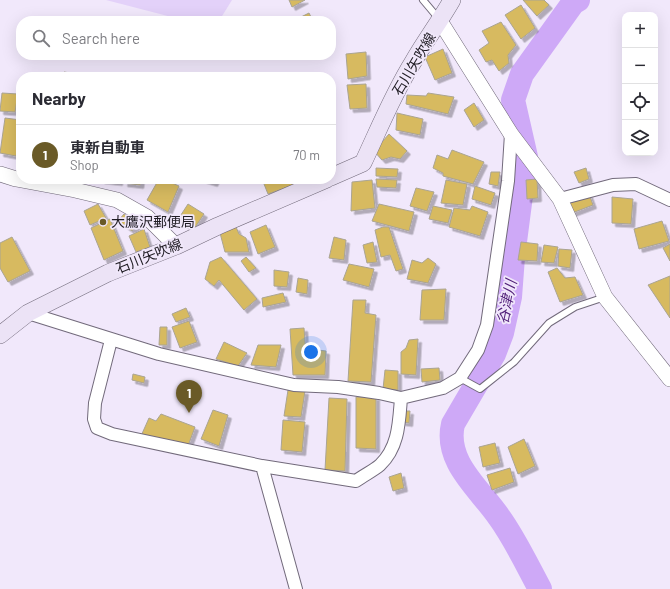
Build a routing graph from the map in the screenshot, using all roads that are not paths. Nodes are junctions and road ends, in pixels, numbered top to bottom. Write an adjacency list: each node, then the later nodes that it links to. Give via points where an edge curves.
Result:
1 (423, 0): 3 (lane)
2 (452, 0): 3 (main road, 石川矢吹線)
3 (440, 21): 4 (street); 6 (main road, 石川矢吹線, via 413,62 387,110 363,164)
4 (511, 135): 10 (street); 17 (street, via 508,181 487,325 478,350)
5 (0, 174): 7 (street)
6 (336, 175)
7 (16, 180)
8 (40, 184): 12 (street, via 117,200 147,217)
9 (315, 184): 12 (main road, 石川矢吹線)
10 (557, 196): 11 (street, via 613,184 636,184); 13 (street)
11 (670, 200)
12 (176, 246): 14 (main road, 石川矢吹線, via 108,273)
13 (605, 297): 17 (lane, via 575,307 548,323 514,362 480,389); 18 (street)
14 (28, 313): 15 (main road, 石川矢吹線); 16 (street)
15 (0, 335)
16 (111, 340): 19 (street, via 159,354 294,385 338,387); 20 (street, via 95,403 94,419 97,428 112,434)
17 (460, 378): 19 (street, via 443,388)
18 (670, 379)
19 (401, 398): 20 (street, via 398,432 393,448 380,464 356,481)
20 (262, 466): 21 (street)
21 (296, 589)

